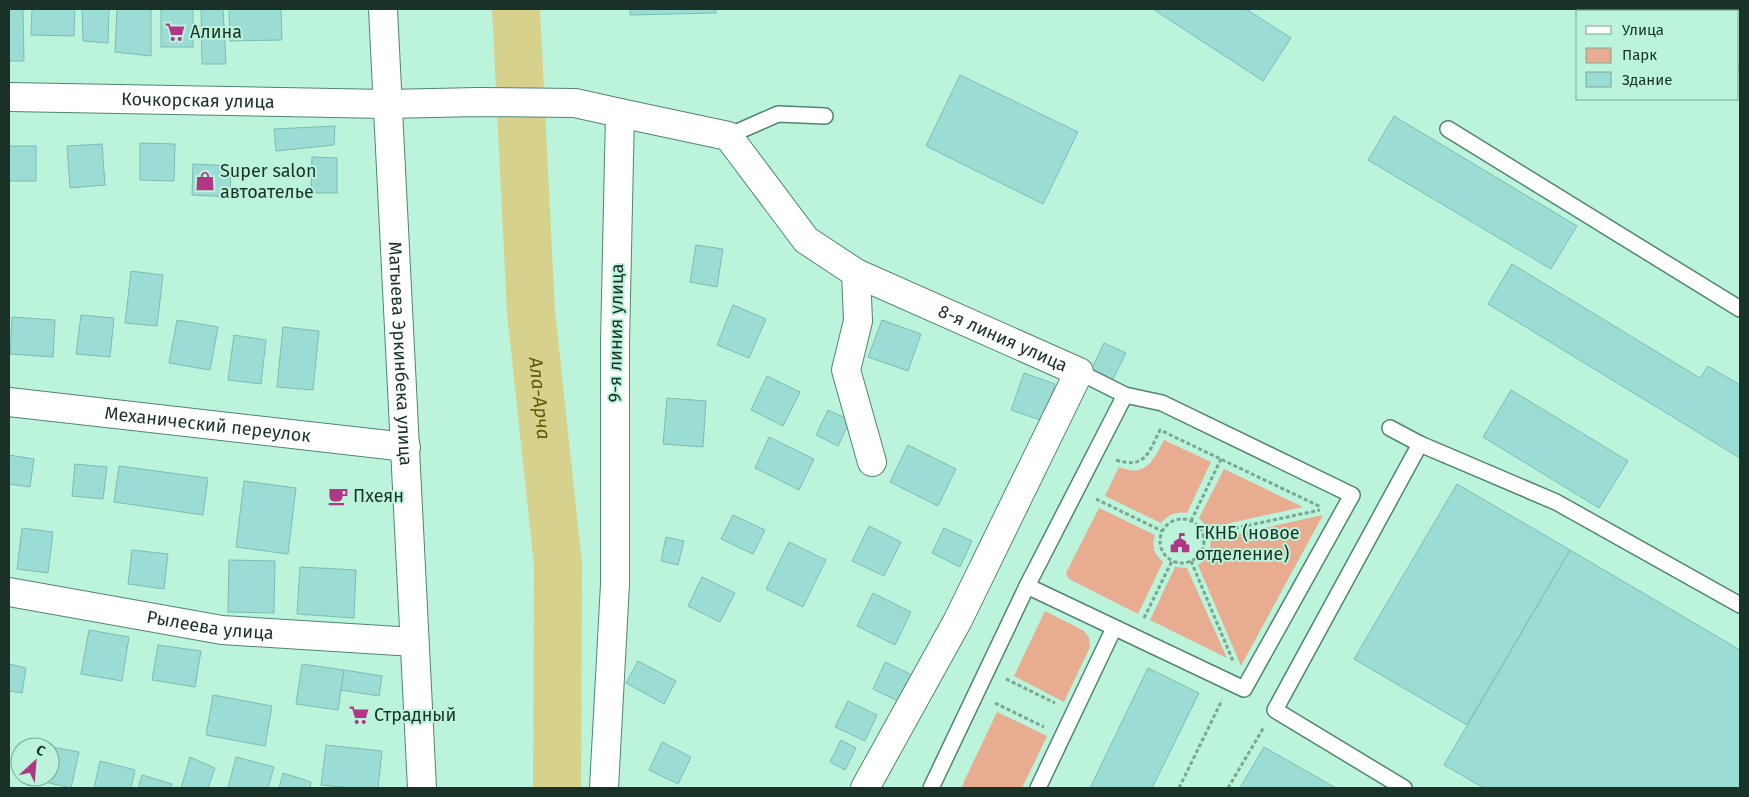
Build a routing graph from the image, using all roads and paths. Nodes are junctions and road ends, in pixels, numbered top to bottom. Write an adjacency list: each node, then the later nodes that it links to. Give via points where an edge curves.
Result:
1 (382, 9): 3 (street, Матыева Эркинбека улица)
2 (9, 97): 3 (street, Кочкорская улица)
3 (387, 104): 4 (street, via 575,103); 15 (street, Матыева Эркинбека улица)
4 (620, 112): 7 (street); 41 (street, 9-я линия улица, via 615,343 615,584)
5 (825, 116): 7 (lane, via 778,114)
6 (1448, 129): 9 (lane)
7 (728, 136): 8 (street, 8-я линия улица, via 806,240)
8 (856, 273): 10 (street, 8-я линия улица); 17 (street, via 858,321 846,370)
9 (1740, 309)
10 (1079, 372): 11 (lane); 42 (street, 8-я линия улица, via 958,620)
11 (1125, 395): 27 (lane); 35 (lane, via 1162,404 1352,495 1244,689)
12 (9, 402): 15 (street, Механический переулок)
13 (1390, 428): 14 (lane)
14 (1420, 444): 29 (lane, via 1556,502); 37 (lane)
15 (406, 447): 32 (street, Матыева Эркинбека улица)
16 (1220, 459): 18 (path, via 1160,430 1149,453 1140,461 1130,464 1115,460); 22 (path); 24 (path, via 1325,509)
17 (872, 462)
18 (1111, 467)
19 (1100, 491): 20 (path)
20 (1096, 498): 21 (path); 23 (path)
21 (1092, 507)
22 (1191, 520): 23 (path, via 1172,521); 24 (path)
23 (1162, 530): 25 (path, via 1162,551)
24 (1203, 535): 26 (path, via 1201,553)
25 (1172, 561): 26 (path); 30 (path)
26 (1191, 561): 33 (path, via 1236,667)
27 (1027, 586): 31 (lane); 43 (lane)
28 (9, 592): 32 (street, Рылеева улица, via 222,630)
29 (1740, 605)
30 (1142, 622)
31 (1114, 628): 35 (lane); 38 (lane)
32 (414, 642): 40 (street, Матыева Эркинбека улица)
33 (1227, 663)
34 (1006, 679): 38 (path)
35 (1230, 682): 45 (path)
36 (995, 703): 39 (path)
37 (1275, 710): 46 (path); 47 (lane)
38 (1074, 713): 39 (lane)
39 (1063, 736): 44 (lane)
40 (422, 788)
41 (604, 788)
42 (865, 788)
43 (931, 788)
44 (1038, 788)
45 (1178, 788)
46 (1228, 788)
47 (1404, 788)

